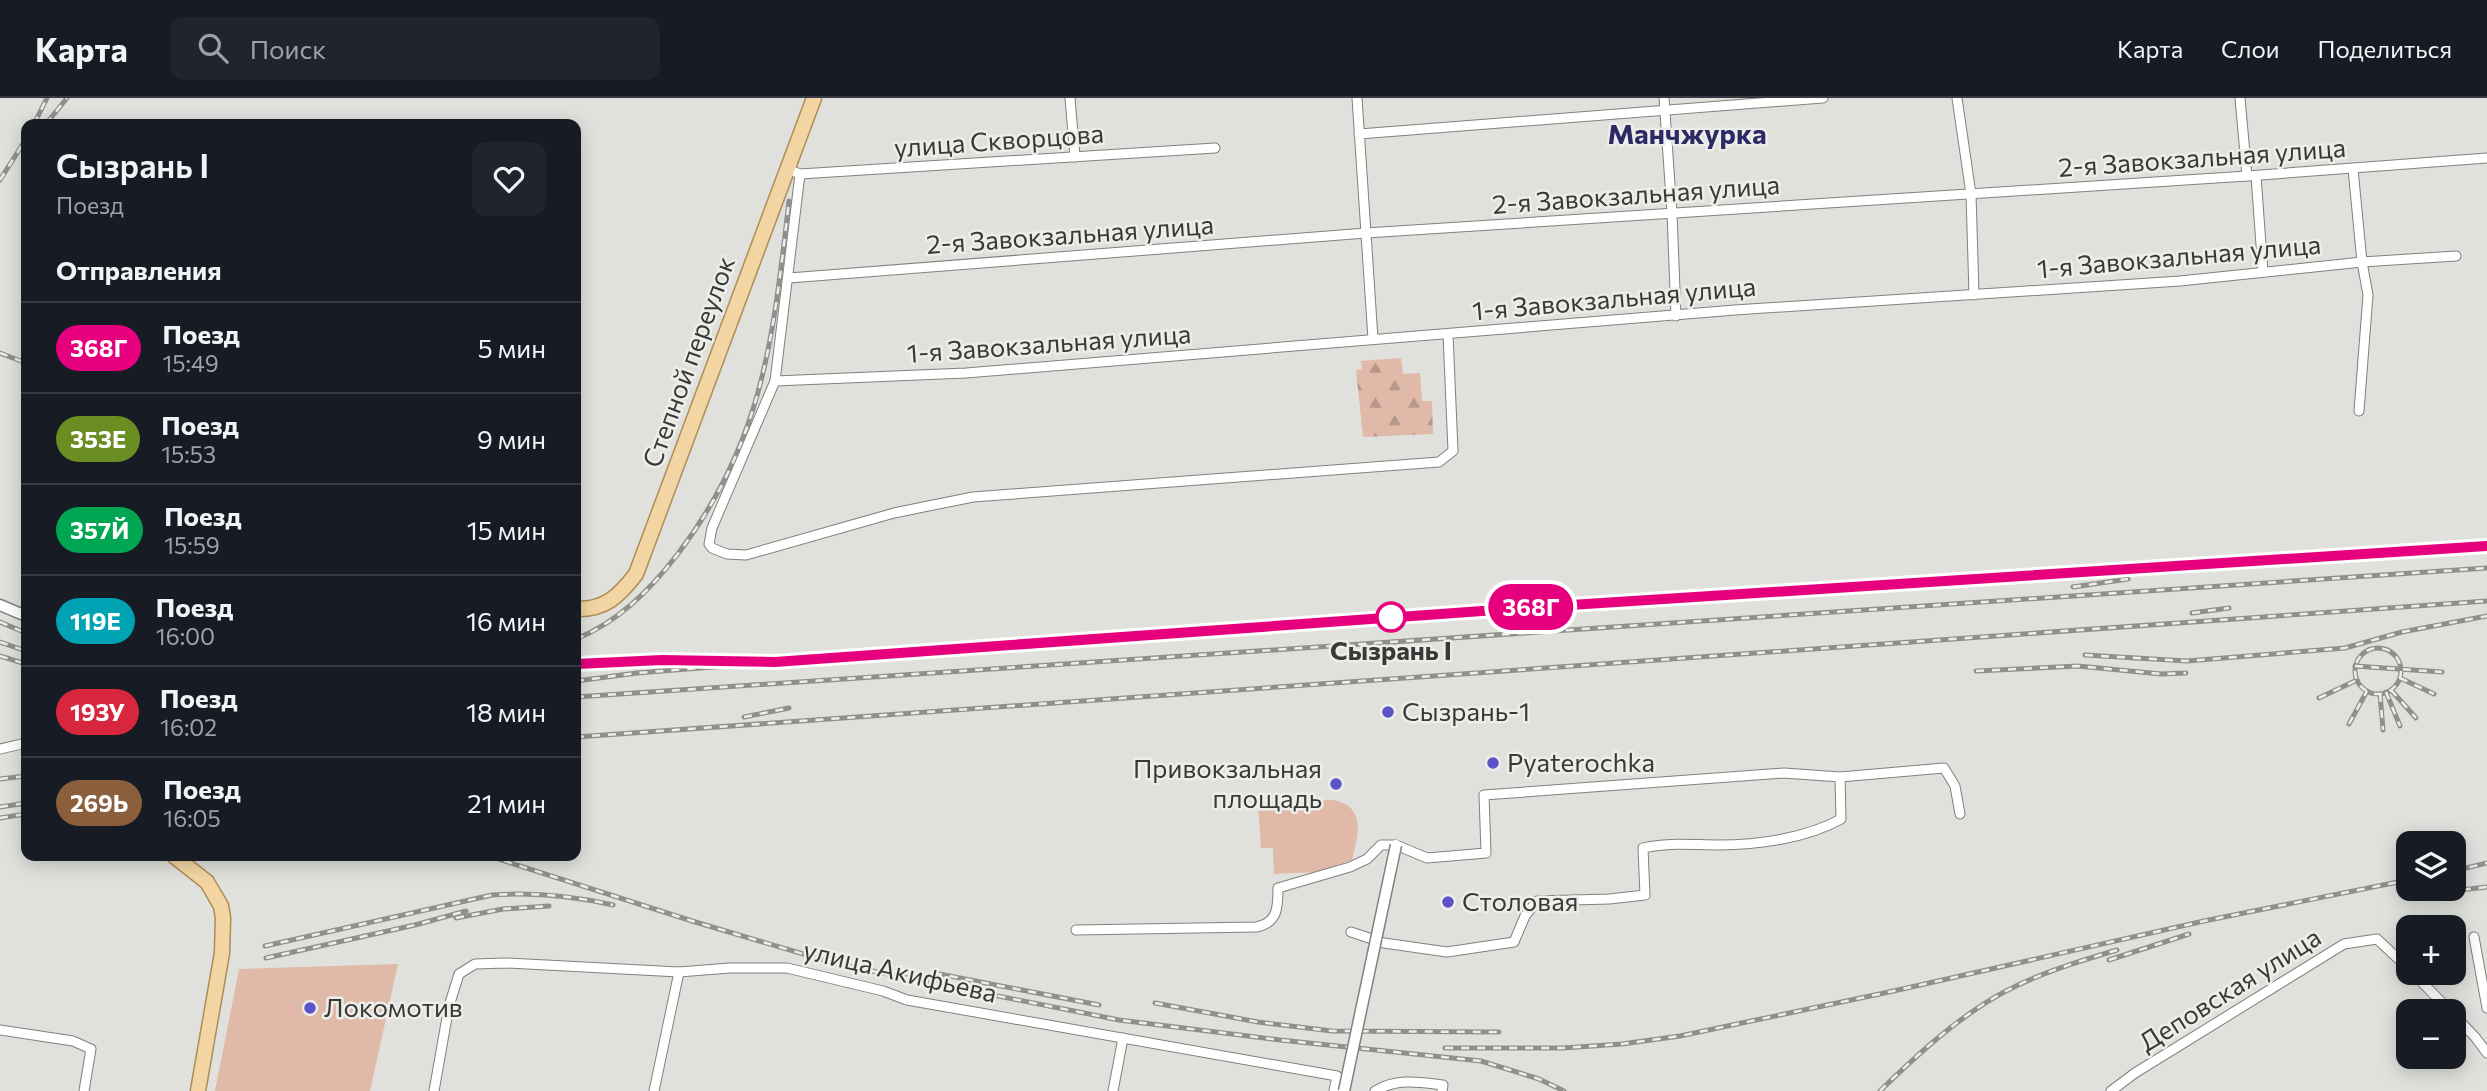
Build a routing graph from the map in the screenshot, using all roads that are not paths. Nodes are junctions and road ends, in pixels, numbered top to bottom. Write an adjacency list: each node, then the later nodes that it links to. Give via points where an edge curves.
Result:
1 (814, 98): 14 (main road, Степной переулок)
2 (1070, 98): 11 (street)
3 (1357, 98): 9 (street)
4 (1664, 98): 8 (street)
5 (1823, 98): 8 (street)
6 (1957, 98): 16 (street)
7 (2240, 98): 15 (street)
8 (1665, 110): 9 (street); 17 (street)
9 (1359, 134): 18 (street)
10 (1215, 148): 11 (street, улица Скворцова)
11 (1075, 157): 14 (street, улица Скворцова)
12 (2487, 158): 13 (street, 2-я Завокзальная улица)
13 (2353, 169): 15 (street, 2-я Завокзальная улица); 20 (street)
14 (794, 171): 22 (street); 30 (main road, Степной переулок, via 636,574 607,604)
15 (2252, 176): 16 (street, 2-я Завокзальная улица); 21 (street)
16 (1971, 194): 17 (street, 2-я Завокзальная улица); 23 (street)
17 (1672, 213): 18 (street, 2-я Завокзальная улица); 24 (street)
18 (1366, 233): 22 (street, 2-я Завокзальная улица); 26 (street)
19 (2456, 256): 20 (street, 1-я Завокзальная улица)
20 (2362, 262): 21 (street, 1-я Завокзальная улица); 28 (street, via 2368,295)
21 (2263, 272): 23 (street, 1-я Завокзальная улица)
22 (789, 278): 27 (street)
23 (1974, 295): 24 (street, 1-я Завокзальная улица)
24 (1675, 316): 25 (street, 1-я Завокзальная улица)
25 (1448, 334): 26 (street, 1-я Завокзальная улица); 27 (street, via 1453,451 1439,462 973,497 894,513 754,554 727,554 709,544 712,528)
26 (1373, 339): 27 (street, 1-я Завокзальная улица, via 966,373)
27 (775, 381)
28 (2359, 411)
29 (0, 605): 31 (street)
30 (581, 609)
31 (21, 614)
32 (21, 744): 33 (street)
33 (0, 749)
34 (1840, 777): 35 (street, via 1944,768 1955,786); 36 (street, via 1784,773 1484,795 1486,853 1427,858); 39 (street, via 1841,819 1826,827 1722,845 1643,848 1645,895 1537,901 1514,942 1447,952 1384,943)
35 (1960, 814)
36 (1401, 847): 38 (street, via 1381,845 1350,867 1278,888 1278,908 1265,925); 56 (street, bridge)
37 (180, 861): 51 (main road, via 207,882 223,918 222,953)
38 (1076, 930)
39 (1351, 932)
40 (2474, 937): 45 (street)
41 (2396, 957): 59 (street, Деповская улица, via 2377,939 2344,944)
42 (678, 972): 48 (street, улица Акифьева, via 787,968 906,1000); 52 (street, улица Акифьева, via 506,963 466,968 457,980); 53 (street)
43 (2425, 985): 44 (street)
44 (2438, 999)
45 (2487, 1009)
46 (2466, 1029): 49 (street)
47 (0, 1030): 50 (street, via 73,1041 91,1049)
48 (1123, 1038): 54 (street); 55 (street, улица Акифьева, via 1337,1076)
49 (2486, 1051)
50 (84, 1091)
51 (198, 1091)
52 (434, 1091)
53 (654, 1091)
54 (1112, 1091)
55 (1334, 1091)
56 (1344, 1091)
57 (1375, 1091): 58 (street, via 1388,1083 1413,1081 1443,1084)
58 (1442, 1091)
59 (2111, 1091)

